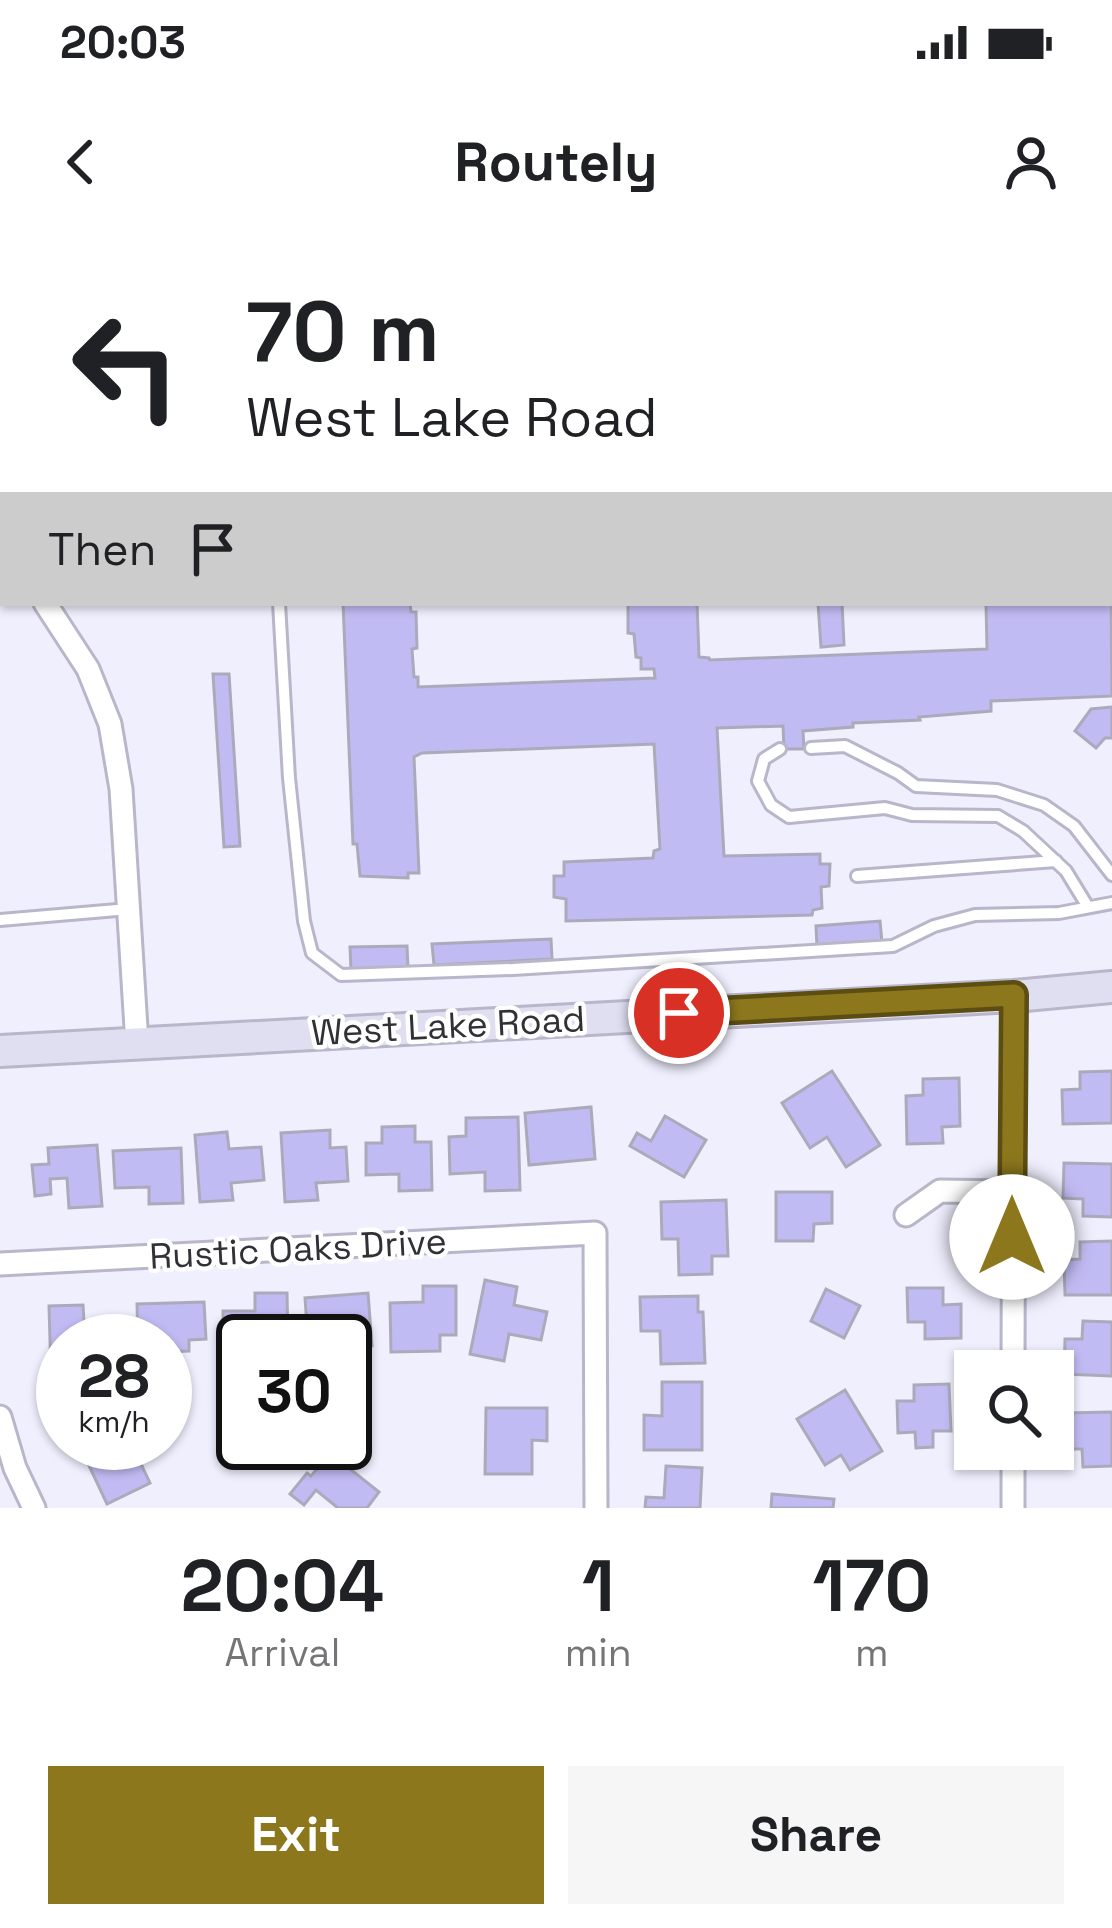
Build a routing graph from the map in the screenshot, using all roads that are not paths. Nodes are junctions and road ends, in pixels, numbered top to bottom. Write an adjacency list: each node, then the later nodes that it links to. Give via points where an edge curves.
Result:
1 (47, 606): 10 (street, via 88,669 110,724)
2 (279, 606): 9 (lane, via 304,921 313,953 341,976 892,946 975,915)
3 (811, 748): 6 (lane, via 845,746 916,786 998,790 1044,805 1074,826)
4 (780, 749): 5 (lane, via 764,759 758,782 789,817 885,808 998,817)
5 (1055, 861): 7 (lane); 9 (lane)
6 (1112, 874)
7 (857, 876)
8 (1112, 903): 9 (lane)
9 (1088, 907)
10 (129, 909): 11 (lane); 14 (street)
11 (0, 920)
12 (1112, 987): 13 (street, West Lake Road)
13 (1014, 995): 14 (street, West Lake Road); 16 (street)
14 (137, 1044): 15 (street, West Lake Road)
15 (0, 1052)
16 (1012, 1192): 17 (street, via 940,1191); 19 (street)
17 (906, 1215)
18 (0, 1264): 23 (street, Rustic Oaks Drive, via 595,1233)
19 (1012, 1350)
20 (0, 1417): 22 (street)
21 (1013, 1470): 24 (street)
22 (34, 1508)
23 (596, 1508)
24 (1013, 1508)

